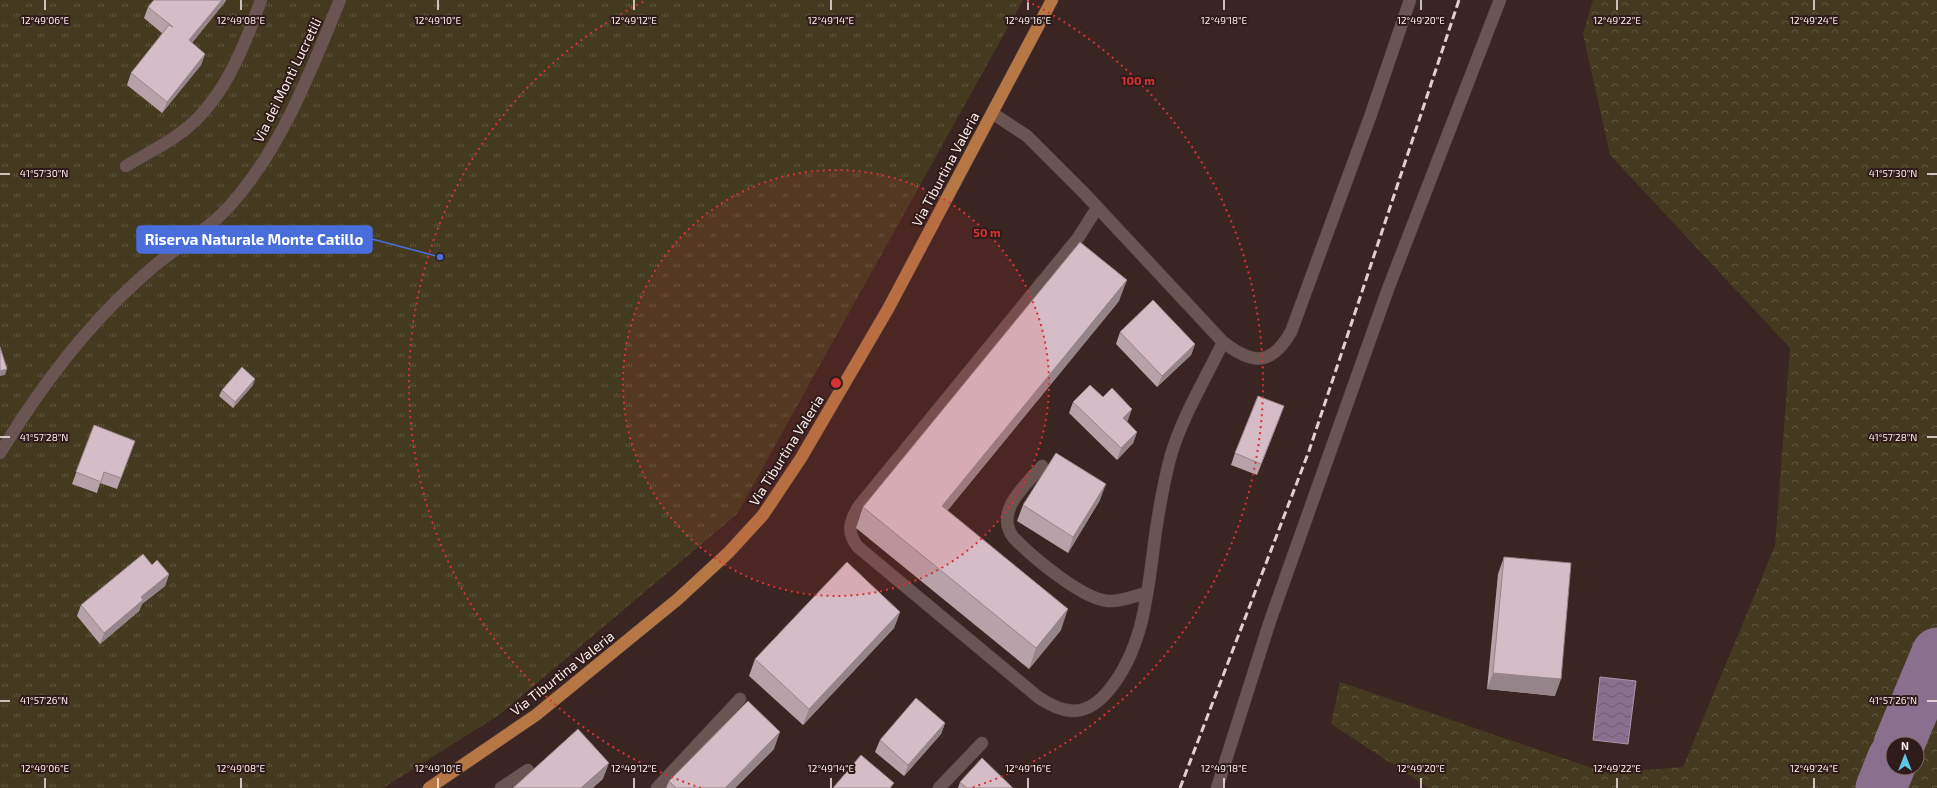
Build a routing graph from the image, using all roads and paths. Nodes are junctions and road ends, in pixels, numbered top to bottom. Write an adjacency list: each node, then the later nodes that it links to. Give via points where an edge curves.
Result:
1 (261, 0): 7 (street, via 224,82 206,109 180,134)
2 (340, 0): 10 (street, Via dei Monti Lucretili, via 295,104 265,159 245,188 216,219 155,266 100,317 66,356)
3 (1052, 0): 6 (main road, Via Tiburtina Valeria)
4 (1410, 0): 9 (street, via 1291,332 1278,351 1270,357 1261,359 1243,356)
5 (1500, 0): 20 (street, via 1385,296 1270,621)
6 (992, 112): 8 (street, via 1027,136); 16 (main road, Via Tiburtina Valeria, via 888,309 802,458 762,515 725,557 678,599 536,714)
7 (126, 166)
8 (1097, 208): 9 (street); 12 (street, via 1078,238 860,506 854,514 850,529 858,547 1038,697 1056,708 1065,710 1089,708 1103,697 1119,678 1136,642)
9 (1223, 342): 12 (street, via 1172,453 1162,491)
10 (0, 453)
11 (1042, 466): 12 (street, via 1010,507 1006,523 1013,537 1072,586 1096,599 1122,600)
12 (1146, 593)
13 (740, 699): 18 (street)
14 (982, 742): 19 (street)
15 (528, 770): 17 (street)
16 (432, 787)
17 (501, 788)
18 (657, 788)
19 (939, 788)
20 (1217, 788)

